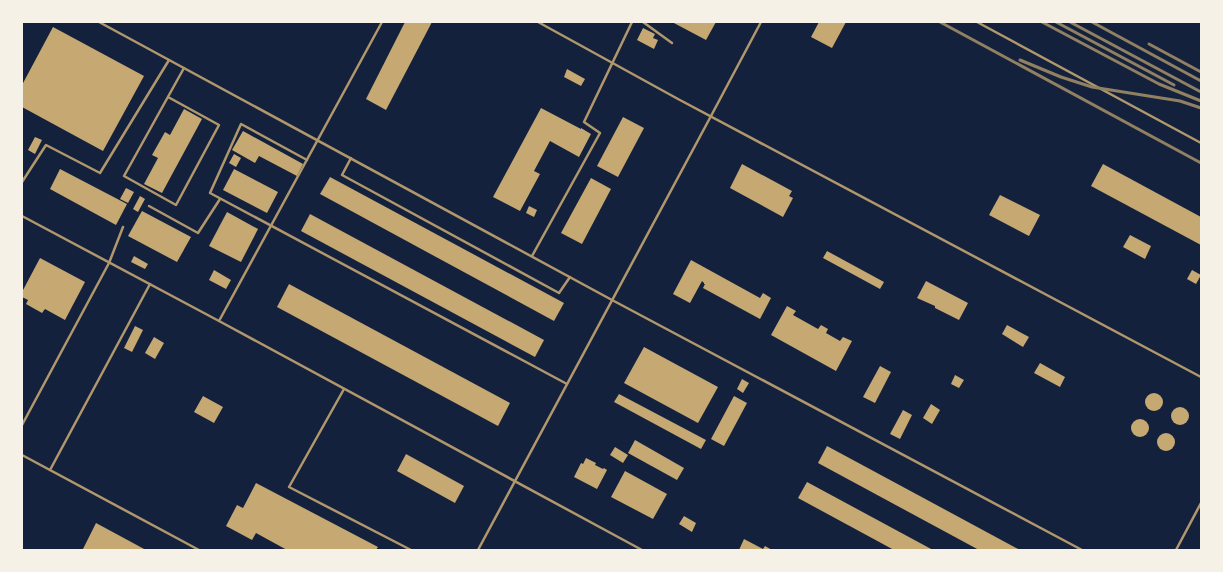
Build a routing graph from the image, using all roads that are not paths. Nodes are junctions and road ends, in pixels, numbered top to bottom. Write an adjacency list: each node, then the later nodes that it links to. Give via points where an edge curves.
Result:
1 (99, 22): 9 (lane)
2 (382, 22): 14 (lane)
3 (538, 22): 10 (lane)
4 (632, 22): 10 (lane)
5 (643, 22): 8 (lane)
6 (761, 22): 13 (lane)
7 (977, 22): 15 (lane)
8 (672, 43)
9 (169, 60): 11 (lane); 18 (lane, via 100,173 46,145)
10 (613, 63): 13 (lane); 24 (lane, via 584,122 600,133)
11 (184, 68): 12 (lane); 14 (lane)
12 (168, 97): 12 (lane, via 124,176 176,205 220,126)
13 (711, 116): 28 (lane); 30 (lane)
14 (318, 140): 16 (lane); 17 (lane)
15 (1201, 143)
16 (351, 158): 24 (lane); 26 (lane, via 342,175 524,274 559,293)
17 (307, 160): 19 (lane, via 241,124 210,193); 22 (lane)
18 (22, 182)
19 (220, 199): 20 (lane, via 198,233); 22 (lane)
20 (149, 206)
21 (22, 216): 25 (lane)
22 (271, 226): 29 (lane); 31 (lane)
23 (123, 227): 25 (lane)
24 (532, 256): 26 (lane)
25 (109, 263): 27 (lane); 33 (lane)
26 (570, 277): 28 (lane)
27 (150, 284): 29 (lane); 35 (lane)
28 (612, 300): 31 (lane); 42 (lane)
29 (219, 321): 32 (lane)
30 (1201, 377)
31 (567, 384): 36 (lane)
32 (344, 389): 36 (lane); 39 (lane, via 288,487)
33 (22, 426)
34 (22, 455): 35 (lane)
35 (50, 470): 38 (lane)
36 (515, 482): 40 (lane); 41 (lane)
37 (1201, 503): 43 (lane)
38 (199, 550)
39 (411, 550)
40 (478, 550)
41 (642, 550)
42 (1082, 550)
43 (1176, 550)

